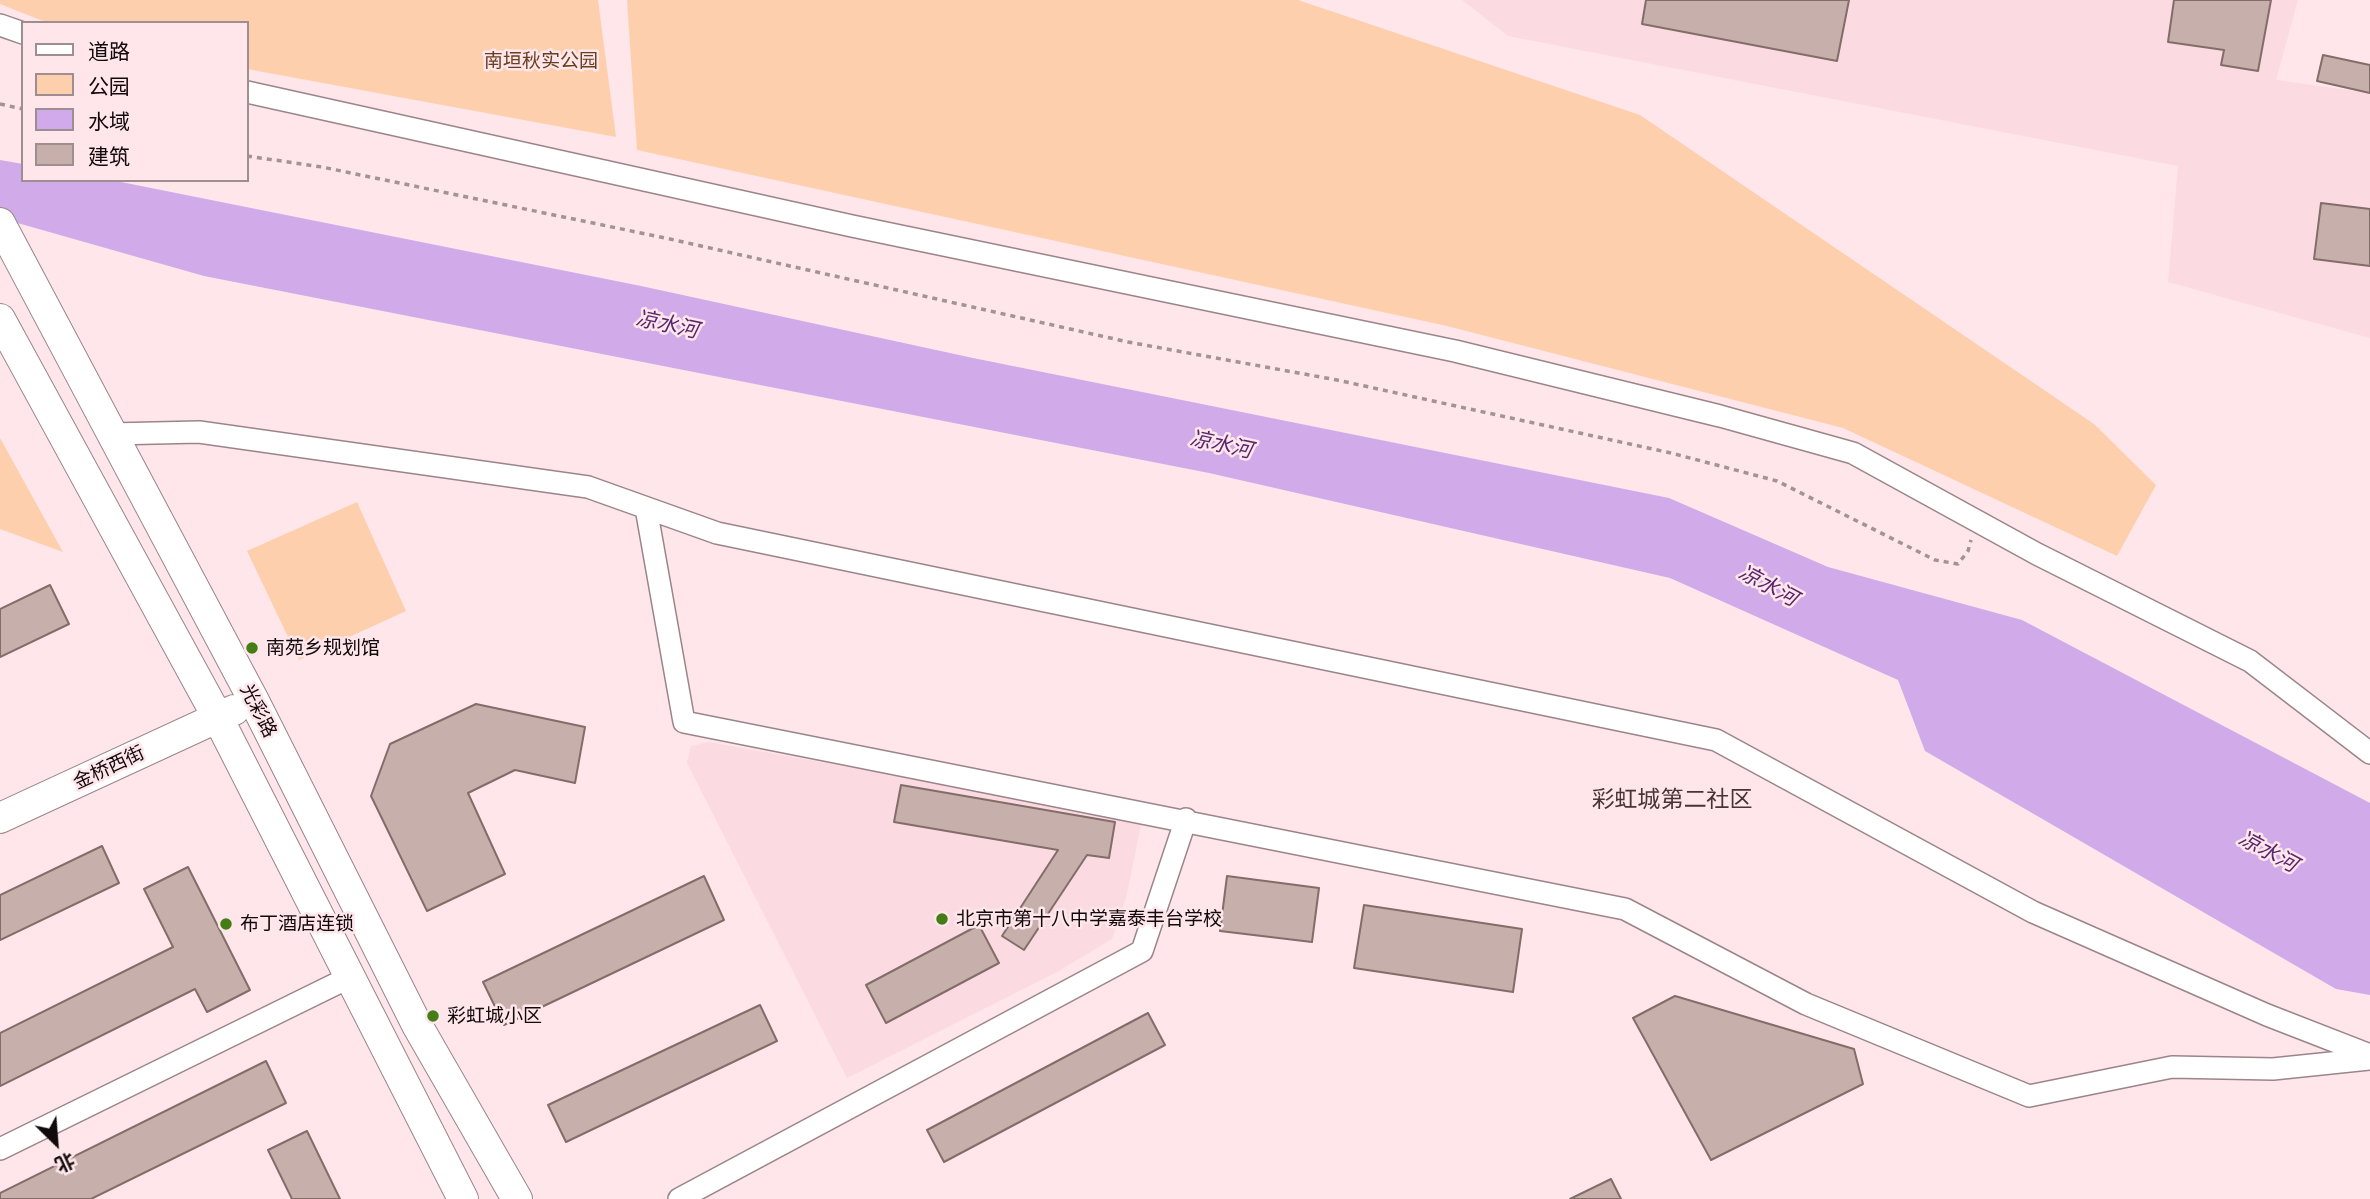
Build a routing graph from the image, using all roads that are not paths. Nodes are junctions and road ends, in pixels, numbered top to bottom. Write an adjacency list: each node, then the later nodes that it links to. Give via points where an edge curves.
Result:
1 (0, 25): 2 (street)
2 (21, 32)
3 (248, 92): 10 (street, via 852,226 1455,351 1853,453 2250,661)
4 (0, 223): 6 (main road, 光彩路)
5 (0, 319): 9 (main road, 光彩路)
6 (111, 434): 7 (street, via 199,432 310,447 588,487); 8 (main road, 光彩路)
7 (646, 508): 12 (street, via 684,722); 14 (street, via 717,533 1716,740 2033,912)
8 (254, 701): 9 (main road, 金桥西街); 17 (main road, 光彩路, via 417,1025)
9 (218, 718): 11 (main road, 金桥西街); 13 (main road, 光彩路)
10 (2370, 753)
11 (0, 818)
12 (1186, 819): 14 (street, via 1625,909 1806,1004 2029,1096 2172,1067 2273,1069); 18 (street, via 1142,951)
13 (350, 977): 15 (street); 16 (main road, 光彩路)
14 (2370, 1057)
15 (0, 1149)
16 (463, 1199)
17 (517, 1199)
18 (679, 1199)

